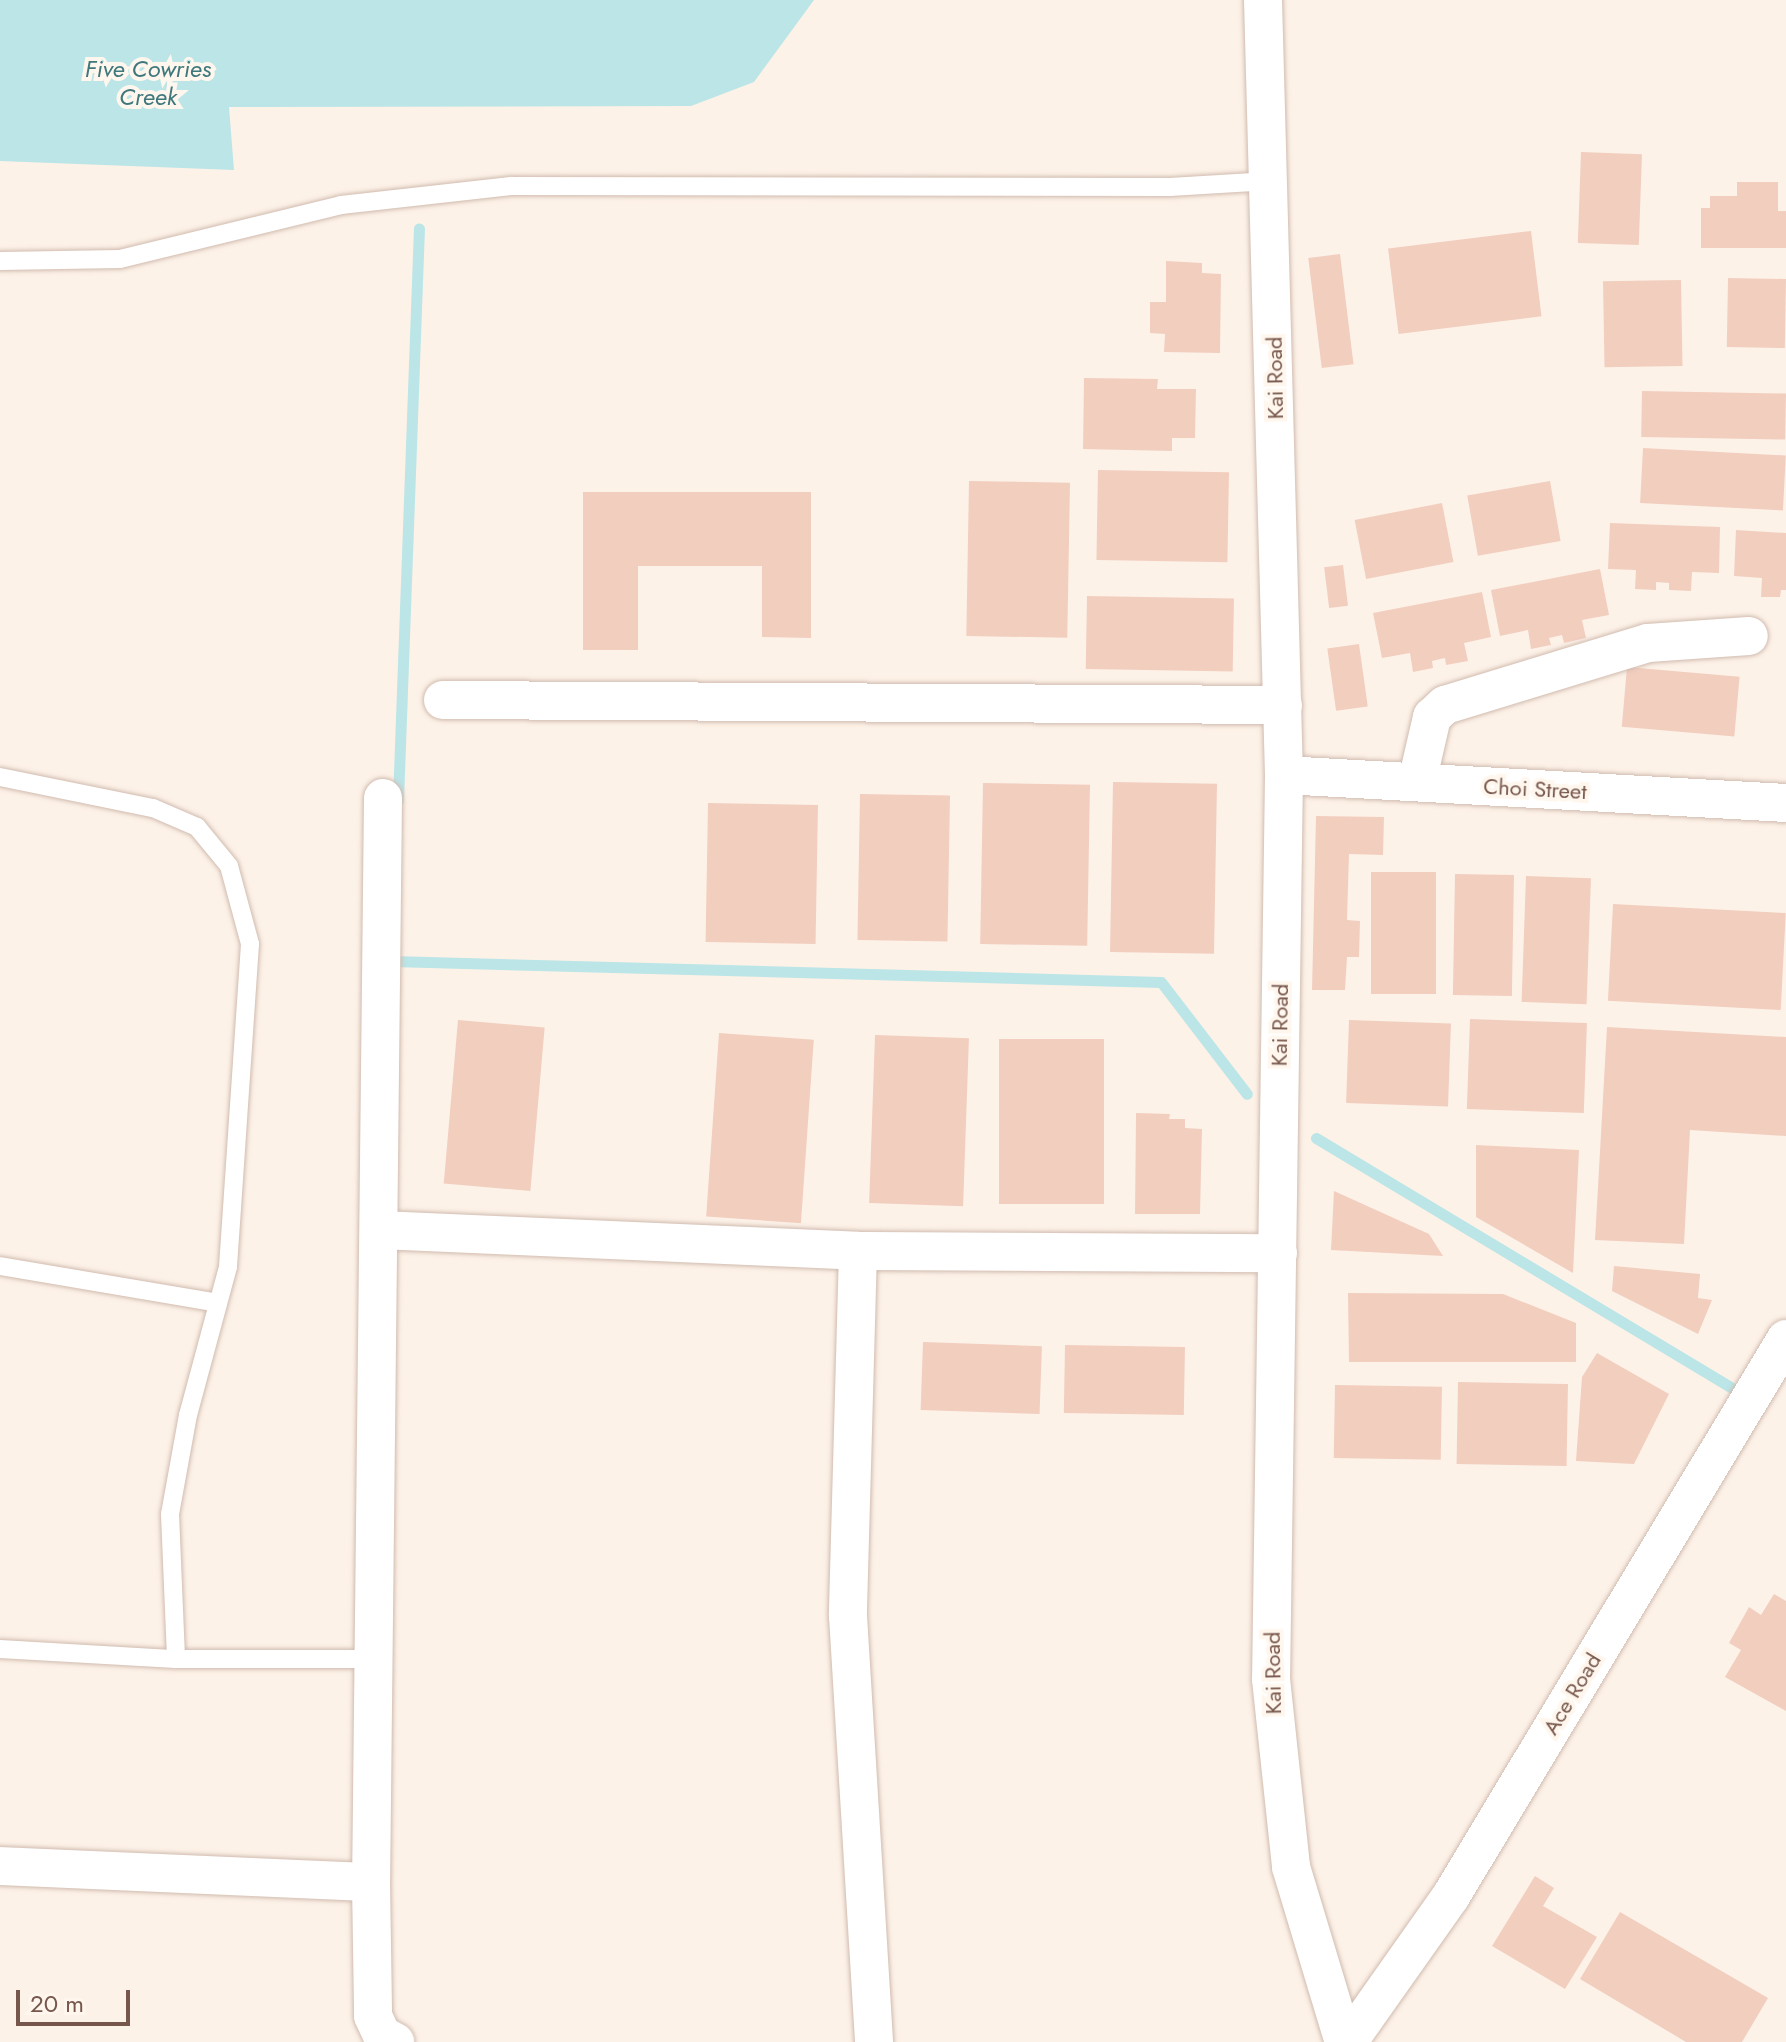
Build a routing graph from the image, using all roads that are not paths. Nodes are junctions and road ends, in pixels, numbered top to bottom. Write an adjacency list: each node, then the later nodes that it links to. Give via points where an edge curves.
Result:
1 (1263, 0): 2 (street, Kai Road)
2 (1270, 181): 3 (lane, via 1170,187 511,186 341,205 120,259); 6 (street, Kai Road)
3 (0, 261)
4 (1749, 636): 9 (street, via 1648,643 1445,705 1432,717)
5 (443, 700): 6 (street)
6 (1283, 705): 7 (street, Kai Road)
7 (1284, 775): 9 (street, Choi Street); 14 (street, Kai Road)
8 (0, 777): 16 (lane, via 153,808 197,827 229,866 250,944 228,1267)
9 (1417, 782): 11 (street, Choi Street)
10 (383, 798): 12 (street)
11 (1786, 803)
12 (380, 1230): 13 (street); 20 (street)
13 (858, 1251): 14 (street); 24 (street, via 848,1616)
14 (1278, 1253): 25 (street, Kai Road, via 1271,1679 1277,1771 1291,1867)
15 (0, 1266): 16 (lane)
16 (218, 1303): 19 (lane, via 188,1415 170,1514)
17 (1786, 1339): 25 (street, Ace Road, via 1451,1896)
18 (0, 1649): 19 (lane)
19 (176, 1659): 20 (lane)
20 (374, 1659): 22 (street)
21 (0, 1866): 22 (street)
22 (371, 1882): 23 (street, via 373,2016 382,2035)
23 (395, 2042)
24 (874, 2042)
25 (1346, 2042)

